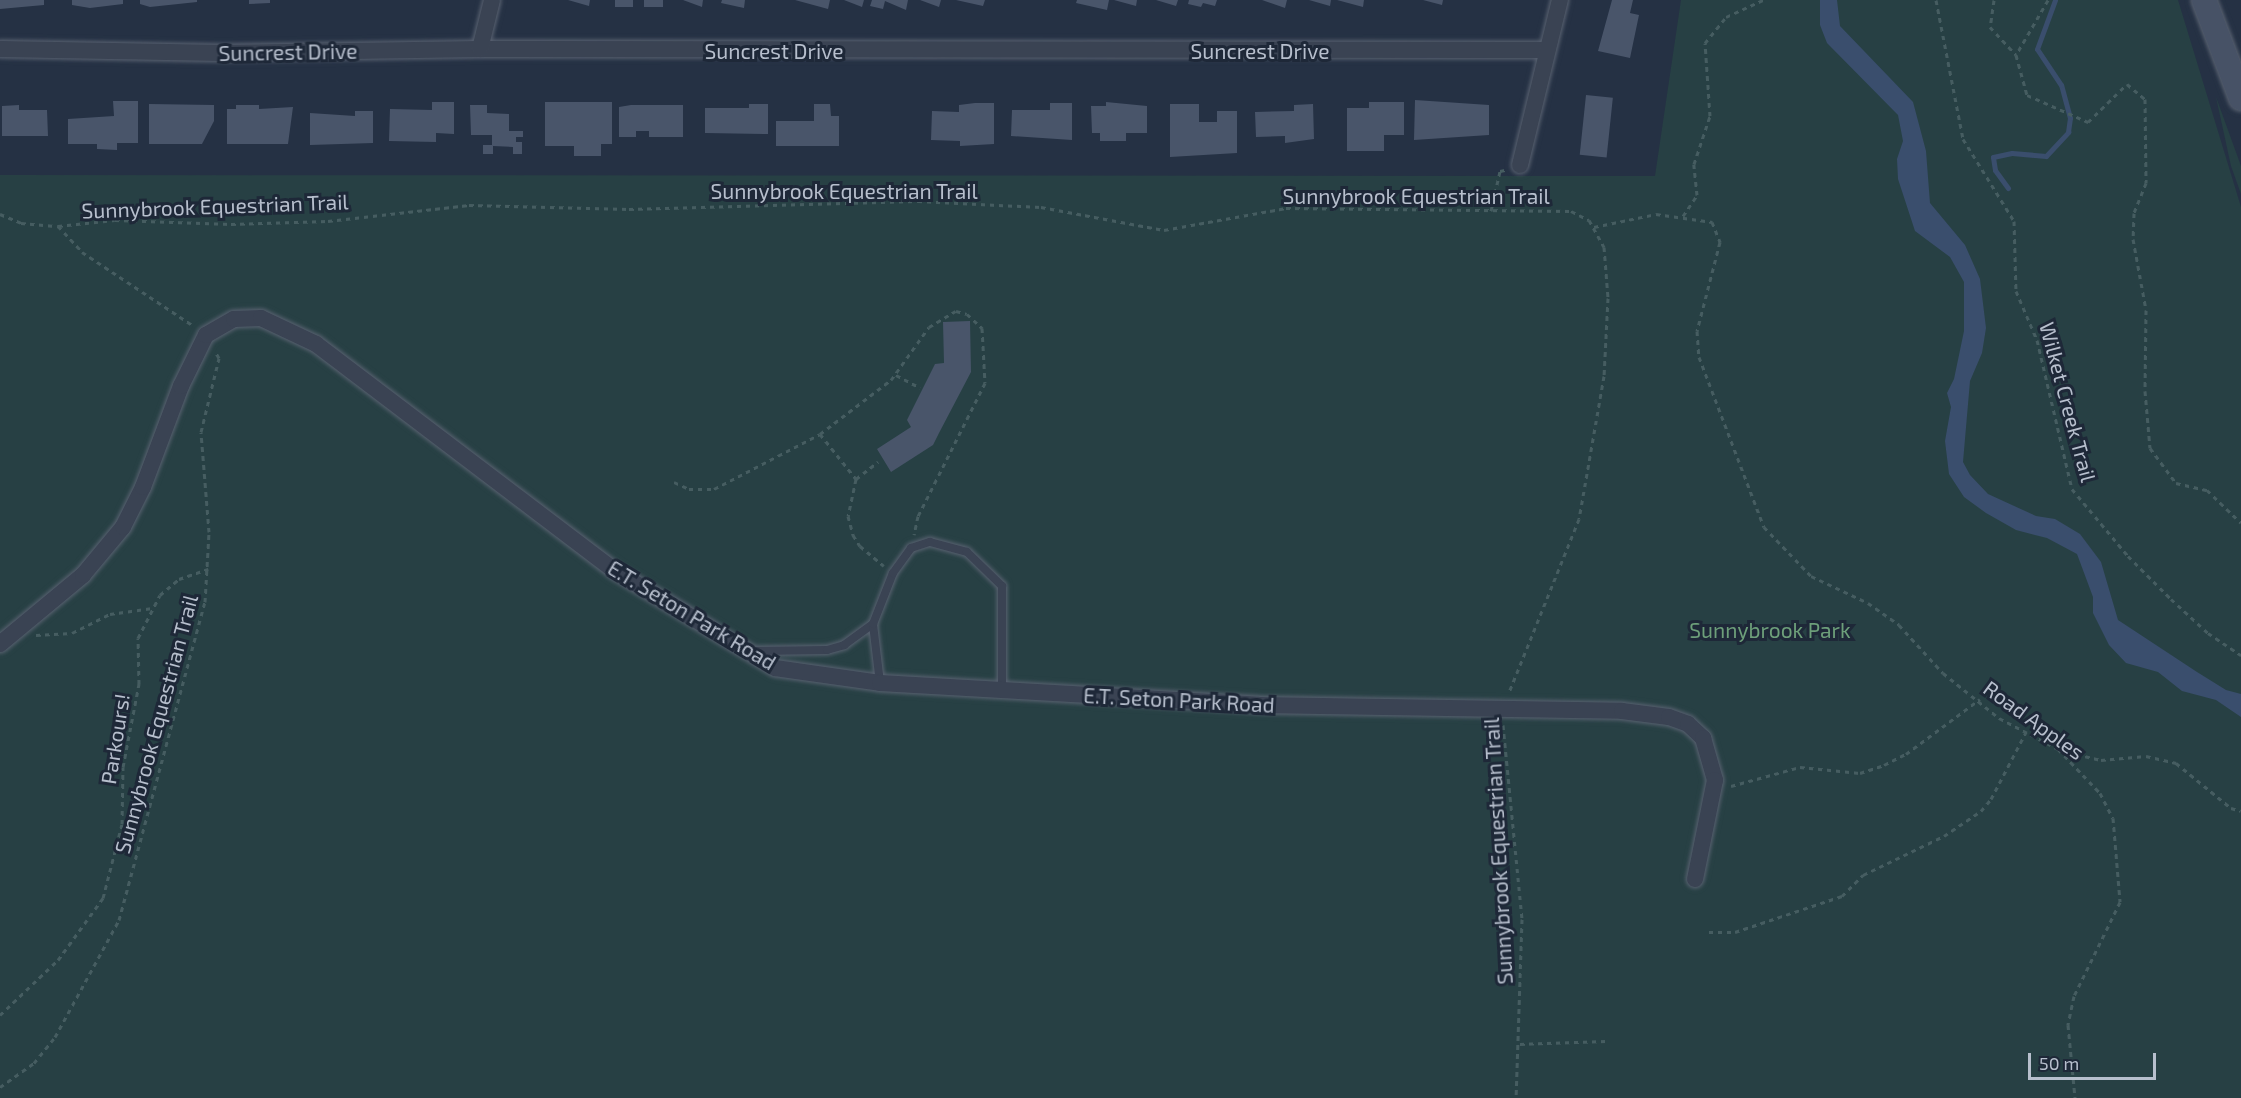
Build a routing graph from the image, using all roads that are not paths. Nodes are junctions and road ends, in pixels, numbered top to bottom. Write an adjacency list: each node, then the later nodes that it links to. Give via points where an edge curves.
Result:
1 (492, 0): 5 (street)
2 (1560, 0): 6 (street)
3 (2204, 0): 7 (main road)
4 (0, 49): 5 (street, Suncrest Drive, via 224,53)
5 (480, 49): 6 (street, Suncrest Drive)
6 (1547, 50): 8 (street)
7 (2241, 98)
8 (1512, 165)
9 (873, 624): 11 (lane, via 844,645 827,650); 12 (lane); 13 (lane, via 893,573 911,549 930,542 950,545 980,561 1002,586)
10 (5, 640): 11 (street, E.T. Seton Park Road, via 84,575 123,527 206,335 223,323 251,317 293,330 349,367 615,571)
11 (748, 651): 12 (street, E.T. Seton Park Road, via 775,668)
12 (879, 683): 13 (street, E.T. Seton Park Road)
13 (1002, 689): 14 (street, E.T. Seton Park Road, via 1258,705 1622,711 1670,717 1688,724 1703,738 1711,757 1715,784)
14 (1695, 879)

